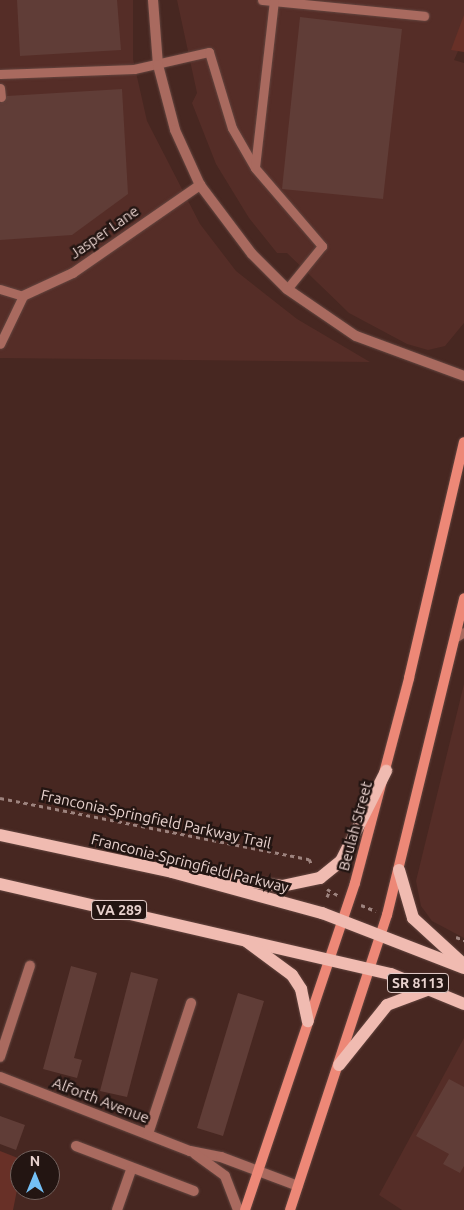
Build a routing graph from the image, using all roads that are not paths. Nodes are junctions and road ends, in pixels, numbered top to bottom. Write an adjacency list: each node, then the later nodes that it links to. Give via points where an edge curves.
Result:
1 (153, 0): 5 (street)
2 (262, 0): 3 (lane)
3 (274, 1): 4 (lane); 9 (lane)
4 (424, 16)
5 (158, 65): 6 (lane); 9 (lane, via 209,52 232,128); 10 (street, via 175,130)
6 (0, 74)
7 (0, 88): 8 (lane)
8 (1, 96)
9 (255, 168): 12 (lane, via 322,246)
10 (200, 185): 12 (street, via 252,254); 13 (street, Jasper Lane, via 73,273)
11 (0, 289): 13 (lane)
12 (287, 289): 15 (street, via 356,336)
13 (23, 296): 14 (lane)
14 (0, 344)
15 (464, 376)
16 (464, 442): 19 (main road, Beulah Street)
17 (464, 598): 18 (main road)
18 (460, 634): 21 (main road)
19 (386, 771): 22 (main road, via 341,861 320,878 282,886); 24 (main road, Beulah Street)
20 (0, 835): 22 (main road, Franconia-Springfield Parkway)
21 (400, 870): 25 (main road); 29 (main road, via 413,918)
22 (172, 872): 24 (main road, Franconia-Springfield Parkway)
23 (0, 884): 26 (main road, VA 289)
24 (342, 921): 25 (main road, SR 8113); 27 (main road, Beulah Street)
25 (381, 935): 29 (main road, SR 8113); 30 (main road)
26 (237, 936): 27 (main road, VA 289); 34 (main road, via 292,975 301,989)
27 (330, 958): 30 (main road, SR 8113); 34 (main road, Beulah Street)
28 (30, 966): 35 (street)
29 (464, 966)
30 (370, 969): 31 (main road, SR 8113); 36 (main road)
31 (432, 988): 33 (main road, SR 8113); 36 (main road, via 382,1009)
32 (191, 1002): 38 (street)
33 (464, 1004)
34 (308, 1021): 42 (main road, Beulah Street)
35 (0, 1058)
36 (339, 1065): 43 (main road)
37 (0, 1077): 38 (street, Alforth Avenue)
38 (148, 1134): 40 (street, Alforth Avenue)
39 (76, 1146): 41 (street)
40 (190, 1151): 42 (street, Alforth Avenue); 46 (street, Alforth Avenue, via 225,1176)
41 (131, 1170): 44 (street); 45 (street)
42 (258, 1171): 43 (street, Alforth Avenue); 47 (main road, Beulah Street)
43 (298, 1186): 48 (main road)
44 (194, 1191)
45 (117, 1210)
46 (238, 1210)
47 (244, 1210)
48 (290, 1210)

